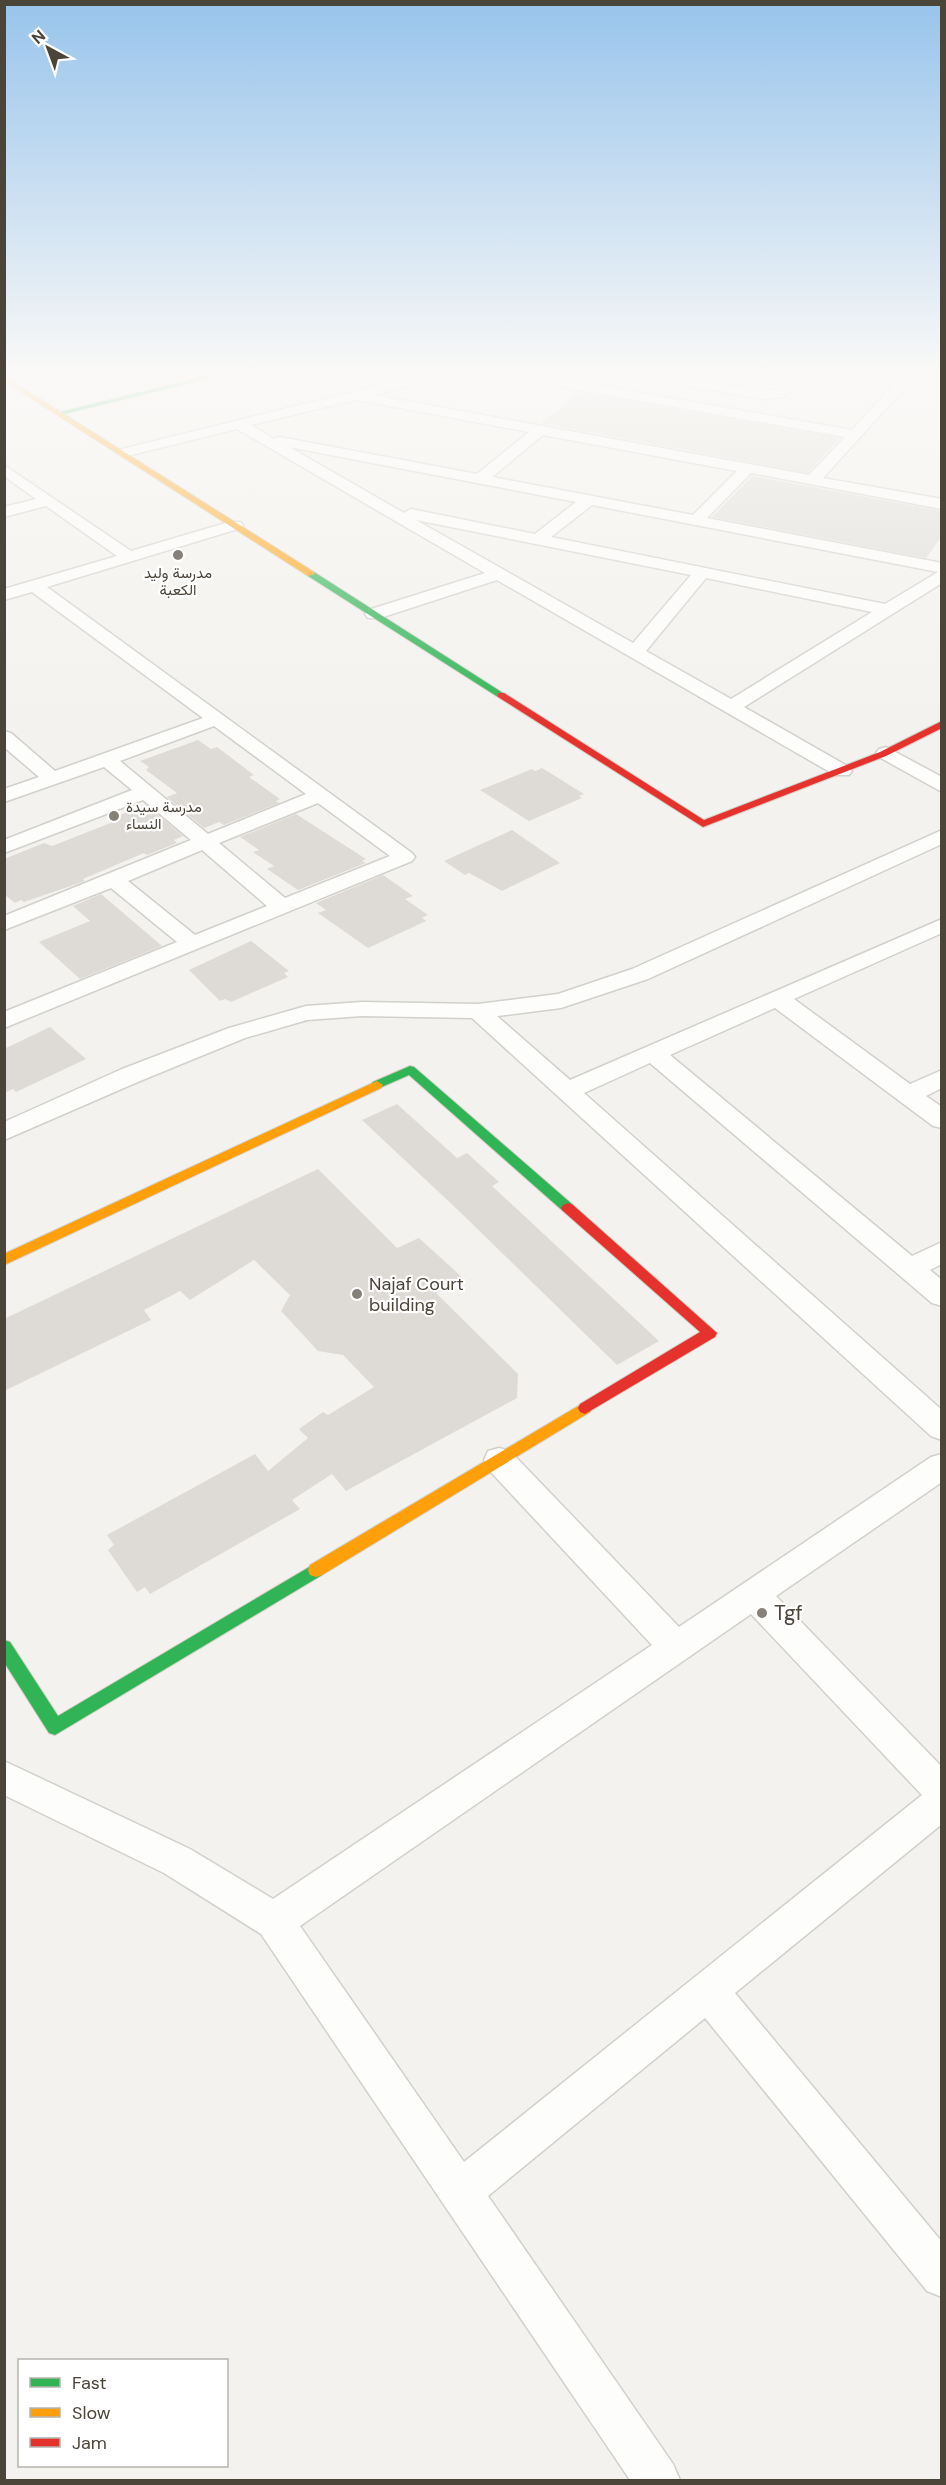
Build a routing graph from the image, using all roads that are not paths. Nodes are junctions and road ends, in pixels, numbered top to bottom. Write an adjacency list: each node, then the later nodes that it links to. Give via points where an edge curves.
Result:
1 (29, 486): 7 (street)
2 (174, 486): 13 (street)
3 (346, 486): 10 (street)
4 (517, 486): 8 (street)
5 (730, 486): 12 (street)
6 (845, 486): 9 (street)
7 (49, 500): 11 (street); 16 (street)
8 (589, 500): 12 (street); 14 (street)
9 (942, 504)
10 (386, 509): 14 (street); 19 (street)
11 (4, 512)
12 (697, 520): 17 (street)
13 (235, 525): 16 (street); 24 (street)
14 (537, 540): 18 (street)
15 (942, 549): 17 (street)
16 (129, 557): 20 (street)
17 (937, 570): 23 (street)
18 (702, 573): 22 (street); 25 (street)
19 (498, 574): 24 (street); 25 (street)
20 (35, 585): 21 (street); 28 (street)
21 (8, 590)
22 (848, 602): 23 (street); 26 (street)
23 (888, 610): 26 (street)
24 (374, 614): 33 (street, via 703,824)
25 (635, 652): 27 (street)
26 (812, 657): 27 (street)
27 (731, 707): 33 (street)
28 (217, 719): 32 (street); 37 (street)
29 (942, 724): 31 (street)
30 (4, 737): 34 (street)
31 (886, 753): 33 (street); 35 (street)
32 (108, 760): 34 (street); 36 (street)
33 (842, 771)
34 (53, 779): 38 (street)
35 (942, 786)
36 (146, 792): 40 (street); 41 (street)
37 (320, 795): 40 (street); 43 (street, via 405,857)
38 (4, 796)
39 (942, 836): 48 (street, via 640,974 561,1001)
40 (205, 842): 42 (street); 43 (street)
41 (4, 847)
42 (113, 879): 44 (street); 46 (street)
43 (282, 907): 46 (street)
44 (4, 924)
45 (942, 925): 47 (street)
46 (193, 944): 49 (street)
47 (777, 998): 50 (street); 53 (street)
48 (478, 1011): 52 (street); 55 (street, via 362,1009 306,1013 226,1037)
49 (4, 1021)
50 (654, 1054): 52 (street); 58 (street)
51 (942, 1078): 53 (street)
52 (567, 1091): 60 (street)
53 (908, 1095): 54 (street)
54 (942, 1120)
55 (4, 1132)
56 (942, 1251): 58 (street)
57 (4, 1260): 61 (street, via 411,1070 710,1333)
58 (910, 1269): 59 (street)
59 (942, 1296)
60 (942, 1428)
61 (499, 1460): 64 (street, via 55,1727); 65 (street)
62 (942, 1466): 63 (street)
63 (753, 1594): 65 (street); 67 (street)
64 (4, 1647)
65 (676, 1647): 69 (street)
66 (4, 1777): 69 (street, via 177,1861)
67 (942, 1791)
68 (942, 1801): 70 (street)
69 (274, 1921): 71 (street)
70 (708, 1991): 71 (street); 72 (street)
71 (460, 2192): 73 (street)
72 (942, 2276)
73 (657, 2481)

